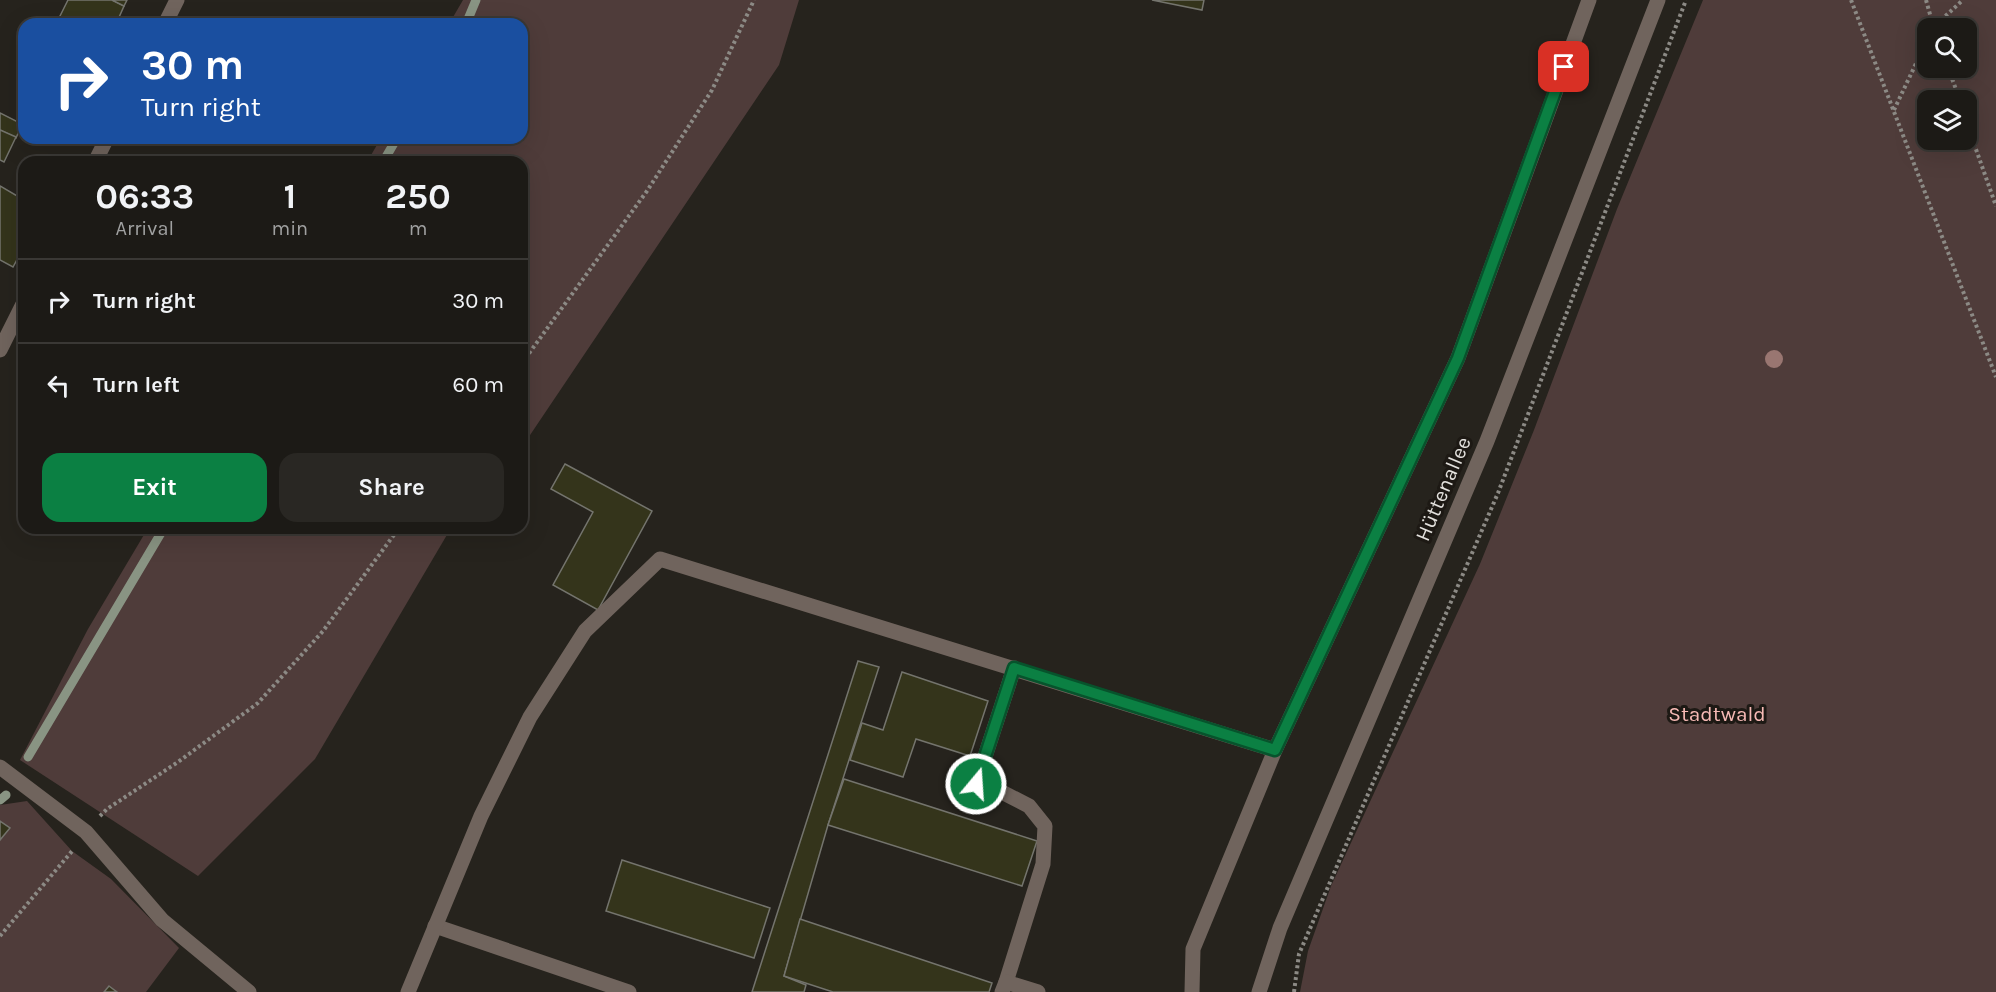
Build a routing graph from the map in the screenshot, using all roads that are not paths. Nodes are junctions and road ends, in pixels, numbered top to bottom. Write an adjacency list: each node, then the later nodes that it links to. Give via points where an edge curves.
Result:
1 (177, 0): 4 (street)
2 (1589, 0): 8 (street, via 1458,358)
3 (1658, 0): 17 (street, Hüttenallee, via 1487,441 1280,928)
4 (168, 18)
5 (18, 315): 6 (street)
6 (0, 350)
7 (1014, 668): 8 (street); 10 (street, via 660,559 585,631 530,717 481,816); 11 (street, via 976,784 996,789 1029,806 1045,826 1043,864)
8 (1275, 750): 16 (street, via 1193,949)
9 (0, 767): 12 (street, via 86,832 162,920)
10 (435, 926): 13 (street); 14 (street)
11 (1004, 987): 15 (street)
12 (249, 992)
13 (408, 992)
14 (629, 992)
15 (1038, 992)
16 (1192, 992)
17 (1259, 992)

